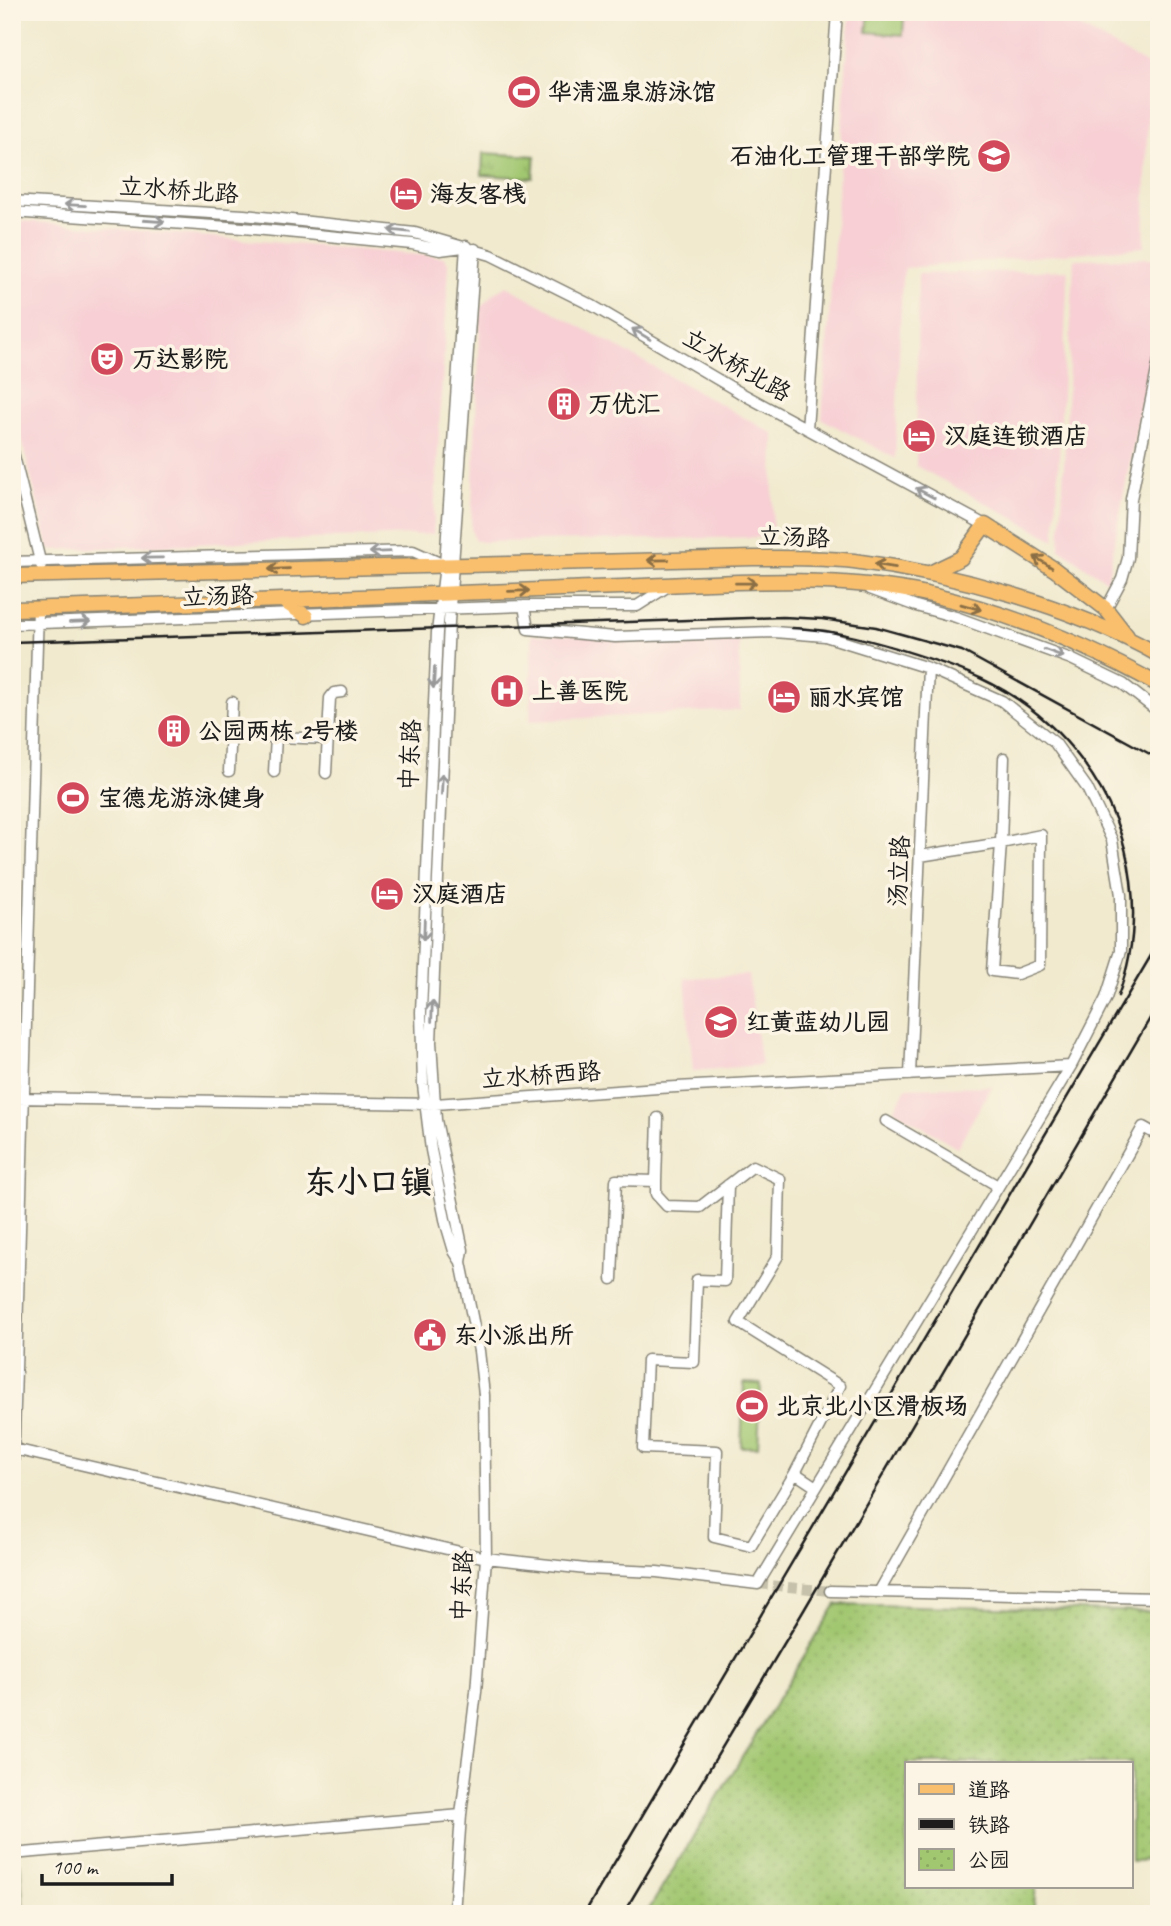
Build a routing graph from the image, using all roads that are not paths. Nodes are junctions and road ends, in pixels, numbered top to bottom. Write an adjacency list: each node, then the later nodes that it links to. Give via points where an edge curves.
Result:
1 (837, 12): 6 (street)
2 (12, 201): 4 (street, 立水桥北路, one-way to 2, via 415,233 285,219)
3 (12, 212): 4 (street, 立水桥北路, one-way to 4, via 243,228 440,250)
4 (470, 248): 6 (street, 立水桥北路, one-way to 4, via 593,306 491,254); 11 (street, 中东路)
5 (1159, 359): 22 (street, via 1131,499 1128,558)
6 (807, 429): 9 (street, 立水桥北路, one-way to 6)
7 (12, 448): 12 (street)
8 (12, 470): 12 (street)
9 (985, 525): 13 (main road, via 961,558); 22 (main road, one-way to 9)
10 (12, 562): 12 (street, 立汤路)
11 (450, 565): 12 (main road, 立汤路, one-way to 12); 13 (main road, 立汤路, one-way to 11, via 851,561 785,558); 17 (street, 中东路)
12 (39, 566): 14 (main road, 立汤路)
13 (930, 573): 27 (main road, 立汤路, via 1060,610)
14 (19, 575)
15 (851, 582): 16 (main road, 立汤路, one-way to 15); 31 (main road, 立汤路, one-way to 31, via 930,595 1018,620 1096,652); 34 (street, 立汤路, one-way to 34, via 1071,659 1123,684)
16 (670, 585): 17 (main road, 立汤路, one-way to 16); 19 (street, 立汤路, via 638,606)
17 (446, 594): 18 (main road, 立汤路); 23 (street, 中东路)
18 (282, 600): 20 (main road, 立汤路); 24 (main road)
19 (524, 606): 23 (street, 立汤路); 30 (street, via 528,629 615,638 774,632 825,636)
20 (38, 608): 21 (main road, 立汤路); 26 (street)
21 (12, 609)
22 (1106, 609): 27 (main road)
23 (444, 610): 24 (street, 立汤路); 48 (street, 中东路)
24 (306, 615): 26 (street, 立汤路, one-way to 24)
25 (12, 624): 26 (street, 立汤路)
26 (39, 624): 47 (street)
27 (1130, 639): 28 (street, 立汤路); 29 (main road, 立汤路)
28 (1159, 647)
29 (1159, 655)
30 (928, 668): 43 (street, 汤立路); 44 (street, via 1002,701 1055,743 1087,788 1112,840 1121,895 1121,951 1106,998)
31 (1159, 685)
32 (342, 692): 37 (street, via 330,698)
33 (232, 702): 35 (street)
34 (1159, 712)
35 (230, 735): 36 (street); 39 (street)
36 (276, 737): 37 (street); 40 (street)
37 (328, 739): 41 (street)
38 (1004, 758): 42 (street)
39 (229, 771)
40 (274, 772)
41 (326, 773)
42 (1001, 843): 42 (street, via 1041,835 1040,965 1017,974 992,971); 43 (street)
43 (920, 856): 45 (street, 汤立路)
44 (1071, 1066): 45 (street, 立水桥西路); 54 (street)
45 (910, 1074): 48 (street, 立水桥西路)
46 (12, 1098): 47 (street, 立水桥西路)
47 (25, 1099): 48 (street, 立水桥西路); 56 (street)
48 (430, 1104): 60 (street, 中东路, via 463,1250 461,1262 479,1351 484,1395)
49 (658, 1118): 52 (street)
50 (886, 1121): 54 (street)
51 (1159, 1136): 62 (street, via 1143,1127)
52 (656, 1181): 53 (street, via 656,1194 667,1206 700,1207); 55 (street, via 616,1180)
53 (728, 1185): 57 (street, via 753,1166 779,1178 778,1256 738,1321 840,1386); 57 (street, via 725,1281 697,1280 694,1362 647,1360 643,1448 717,1451 714,1537 751,1546)
54 (998, 1186): 58 (street)
55 (612, 1279)
56 (14, 1449): 59 (street); 60 (street)
57 (795, 1473): 58 (street)
58 (816, 1487): 60 (street, via 758,1584)
59 (12, 1507)
60 (486, 1558): 64 (street, 中东路)
61 (830, 1591): 62 (street)
62 (879, 1592): 63 (street)
63 (1159, 1598)
64 (461, 1815): 65 (street); 66 (street, 中东路)
65 (12, 1854)
66 (454, 1914)

